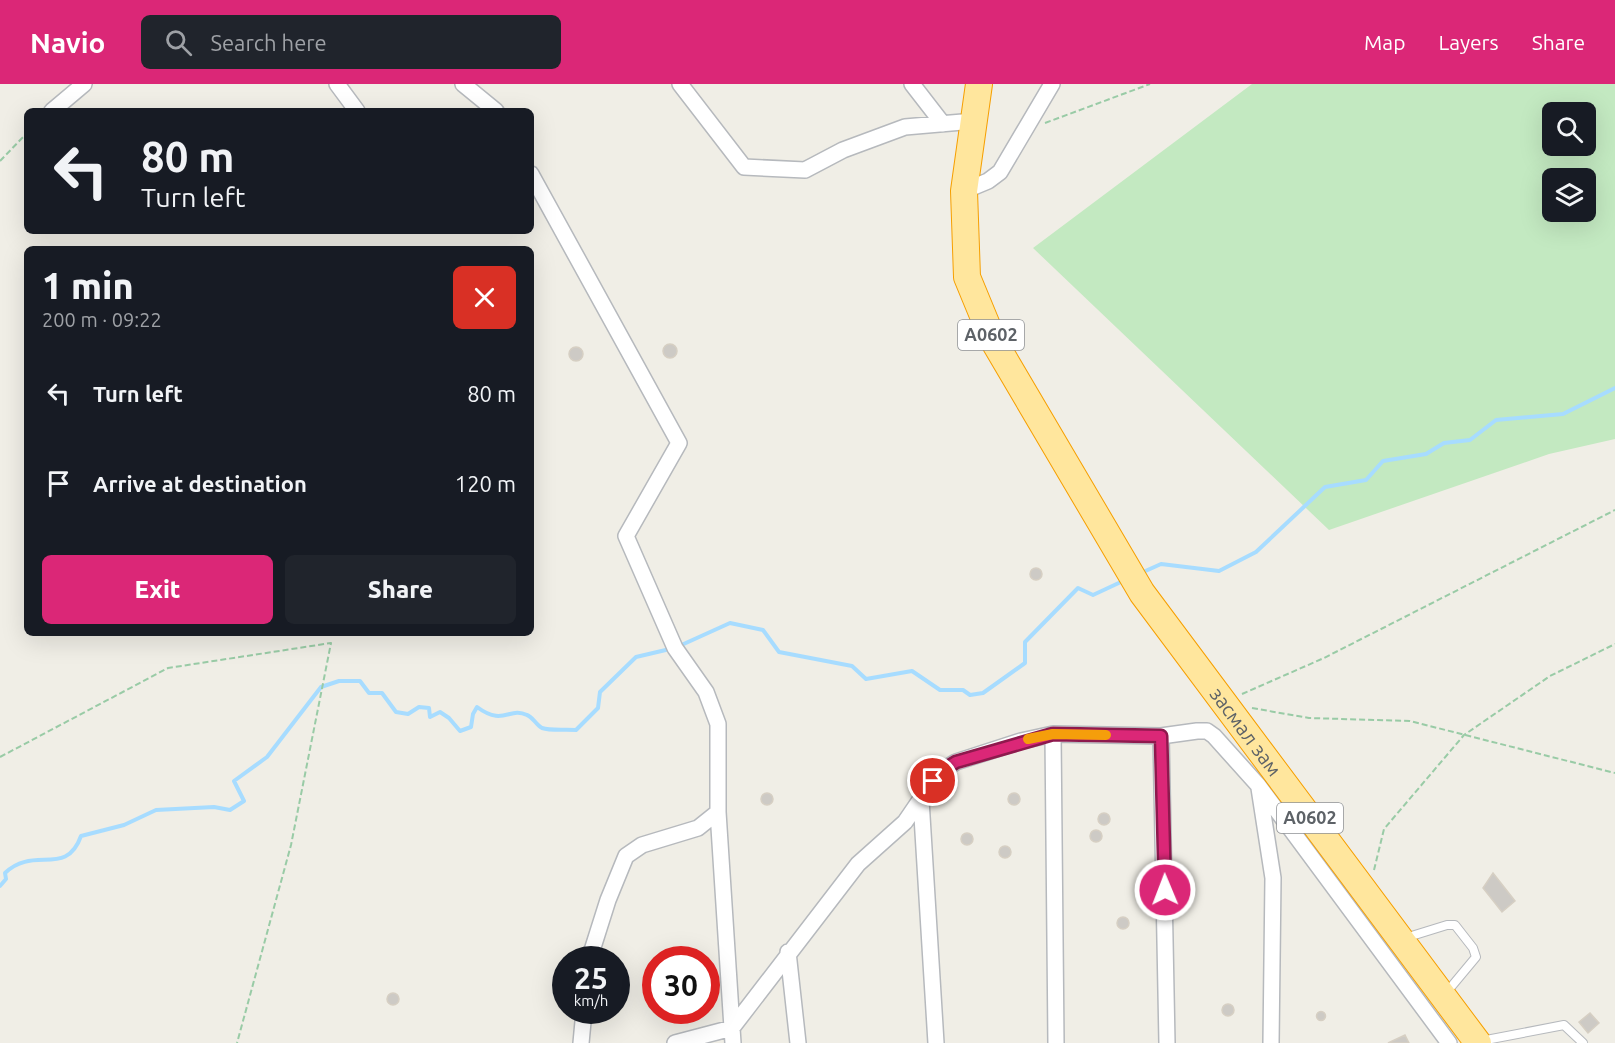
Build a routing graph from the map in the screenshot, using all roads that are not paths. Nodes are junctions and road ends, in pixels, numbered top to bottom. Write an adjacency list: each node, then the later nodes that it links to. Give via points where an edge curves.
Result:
1 (84, 84): 8 (street)
2 (337, 84): 9 (street)
3 (463, 84): 10 (street)
4 (680, 84): 12 (street, via 744,167 805,170 843,150 905,127)
5 (912, 84): 12 (street)
6 (979, 84): 11 (highway, A0602)
7 (1052, 84): 14 (street, via 1000,172)
8 (56, 108)
9 (355, 108)
10 (492, 108)
11 (974, 121): 12 (street); 14 (highway, A0602)
12 (943, 124)
13 (534, 179): 19 (street, via 679,443 626,536 675,648 706,692 718,724)
14 (964, 191): 20 (highway, засмал зам / A0602, via 968,276 993,339 1120,558)
15 (1053, 734): 16 (street); 18 (street, via 956,762 943,770); 31 (street)
16 (1161, 736): 17 (street, via 1207,731); 32 (street)
17 (1258, 785): 33 (street, via 1273,878); 34 (street)
18 (921, 800): 22 (street, via 905,822 858,864); 30 (street)
19 (718, 812): 21 (street, via 698,828 642,845 626,856); 25 (street)
20 (1400, 940): 23 (highway, засмал зам / A0602); 23 (lane, via 1447,925 1455,926 1473,948 1476,957)
21 (594, 946)
22 (788, 952): 25 (street); 29 (street)
23 (1443, 997): 26 (highway, засмал зам / A0602)
24 (583, 1024): 27 (street)
25 (733, 1035): 28 (street)
26 (1478, 1042): 35 (lane, via 1564,1025)
27 (581, 1043)
28 (675, 1043)
29 (798, 1043)
30 (936, 1043)
31 (1056, 1043)
32 (1167, 1043)
33 (1271, 1043)
34 (1449, 1043)
35 (1583, 1043)

